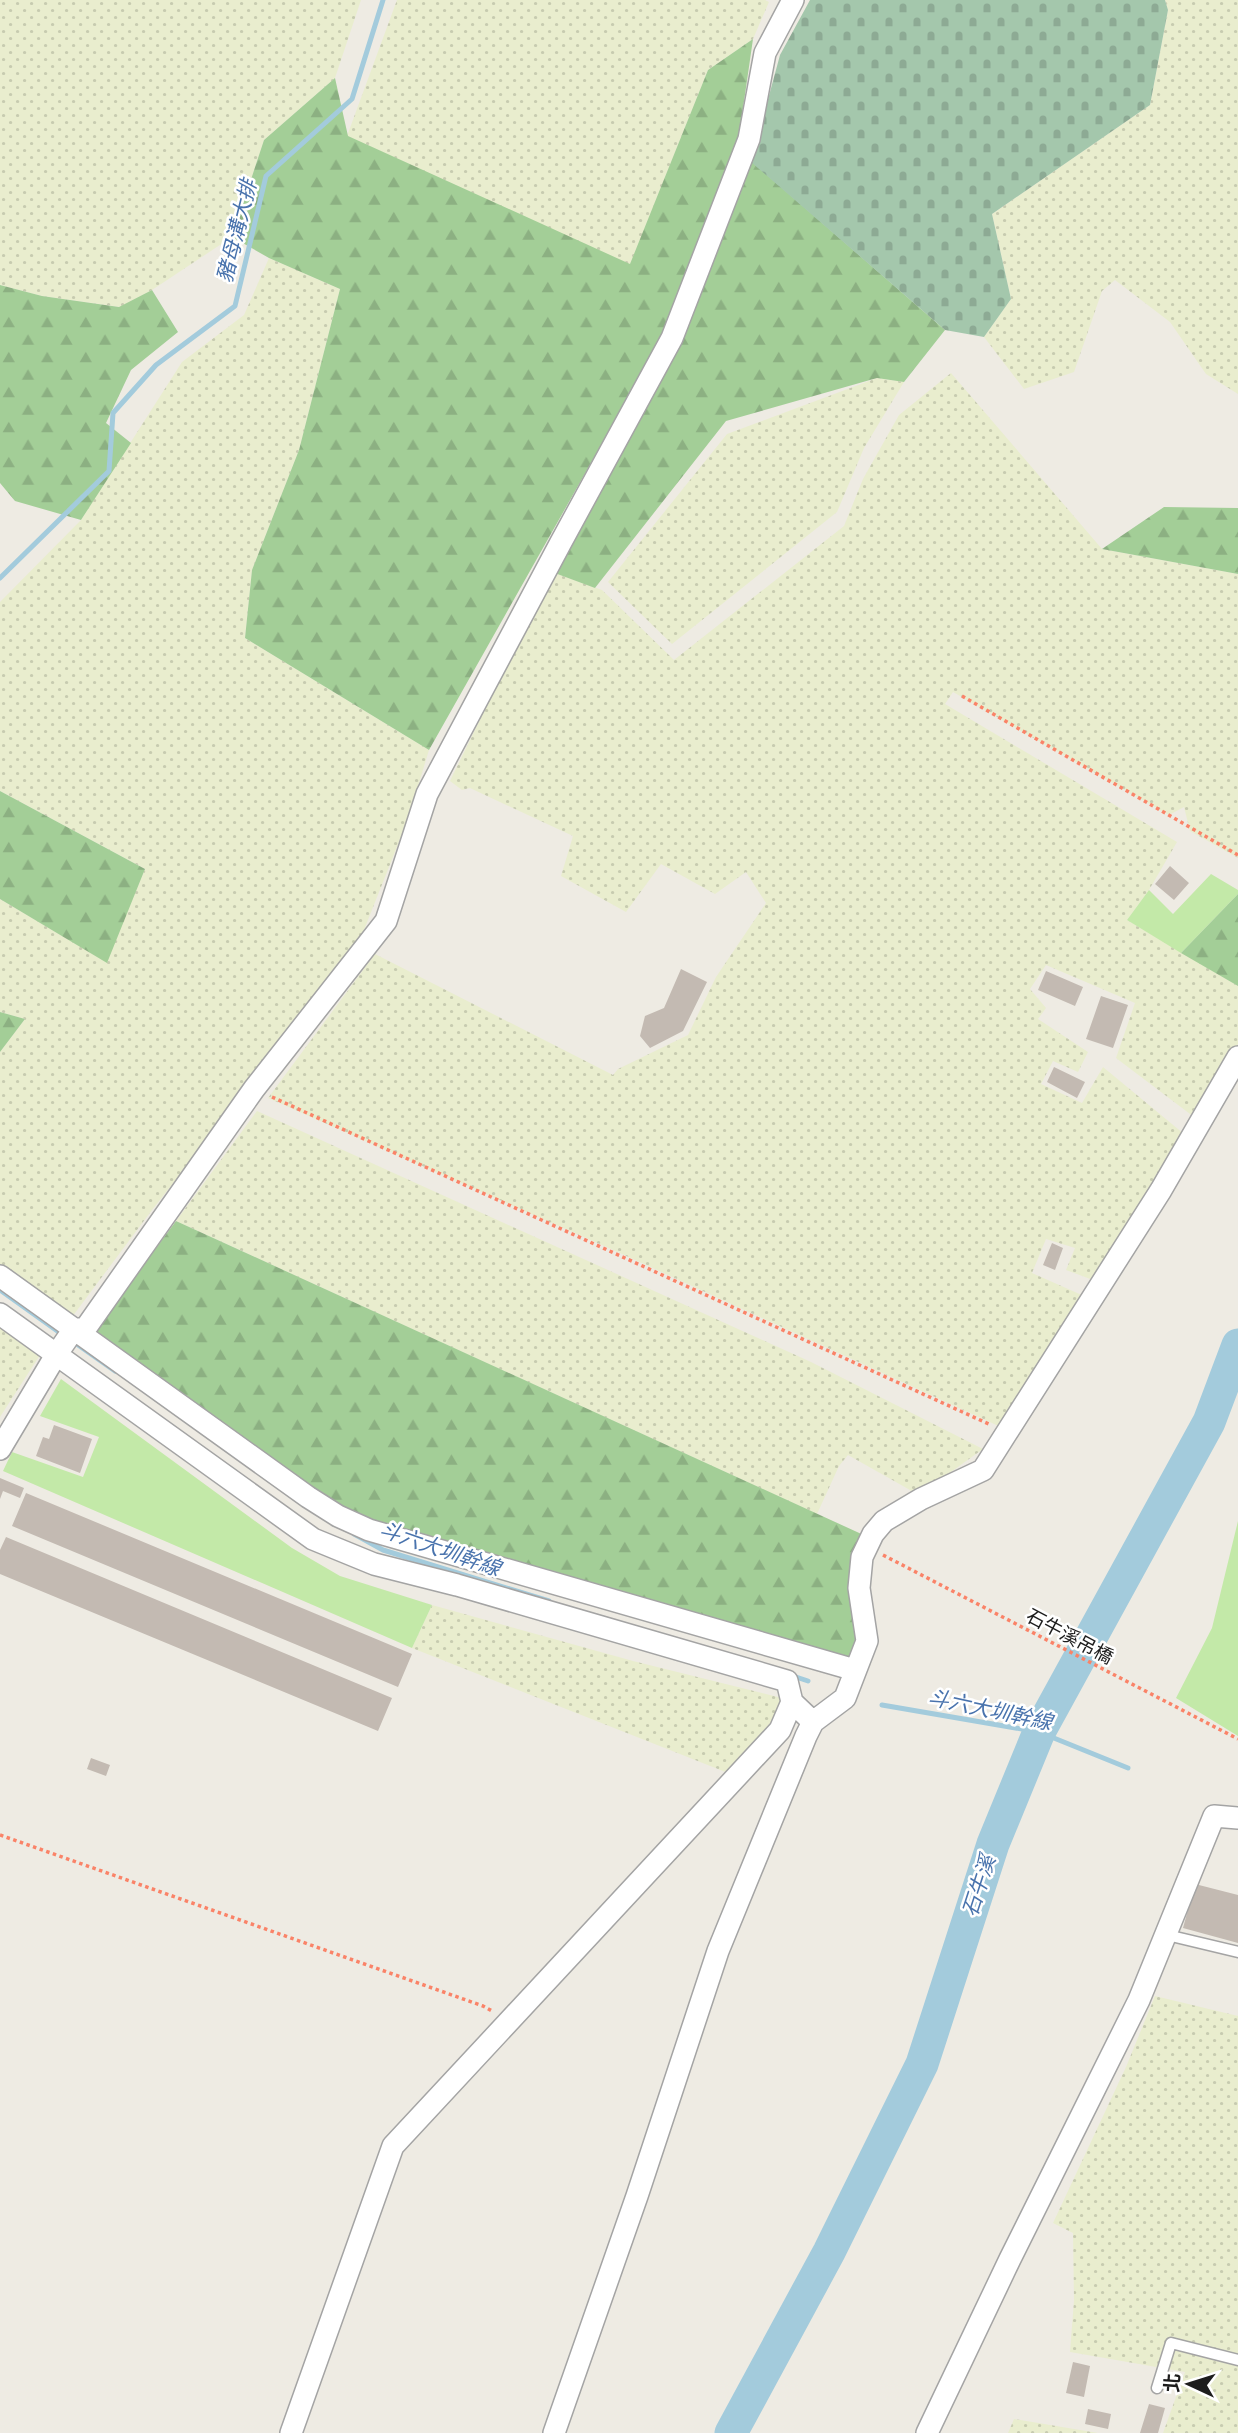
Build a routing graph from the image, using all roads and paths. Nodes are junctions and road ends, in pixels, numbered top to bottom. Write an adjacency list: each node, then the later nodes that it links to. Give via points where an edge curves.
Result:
1 (793, 0): 5 (street, via 765,53 749,139 672,338 427,794 386,921)
2 (962, 696): 3 (path)
3 (1238, 855)
4 (1238, 1057): 10 (street, via 1161,1190)
5 (254, 1089): 8 (street, via 85,1329); 10 (path)
6 (0, 1276): 8 (street)
7 (0, 1314): 9 (street)
8 (74, 1329): 9 (street); 13 (street, via 338,1516 379,1532)
9 (56, 1355): 11 (street); 14 (street, via 313,1539 374,1564 787,1681)
10 (1006, 1432): 13 (street, via 982,1470 920,1499 884,1521 873,1534 862,1557 859,1588 867,1642)
11 (0, 1449)
12 (890, 1558): 16 (path, 石牛溪吊橋)
13 (855, 1670): 15 (street, via 845,1698)
14 (792, 1702): 15 (street); 21 (street, via 780,1730)
15 (818, 1719): 25 (street, via 718,1951)
16 (1238, 1739)
17 (1238, 1818): 19 (street, via 1214,1816)
18 (0, 1835): 21 (path, via 483,2006)
19 (1167, 1935): 20 (lane); 26 (street)
20 (1238, 1952)
21 (508, 2019): 24 (street, via 393,2146)
22 (1238, 2360): 23 (lane, via 1171,2343)
23 (1157, 2388)
24 (291, 2433)
25 (554, 2433)
26 (927, 2433)

